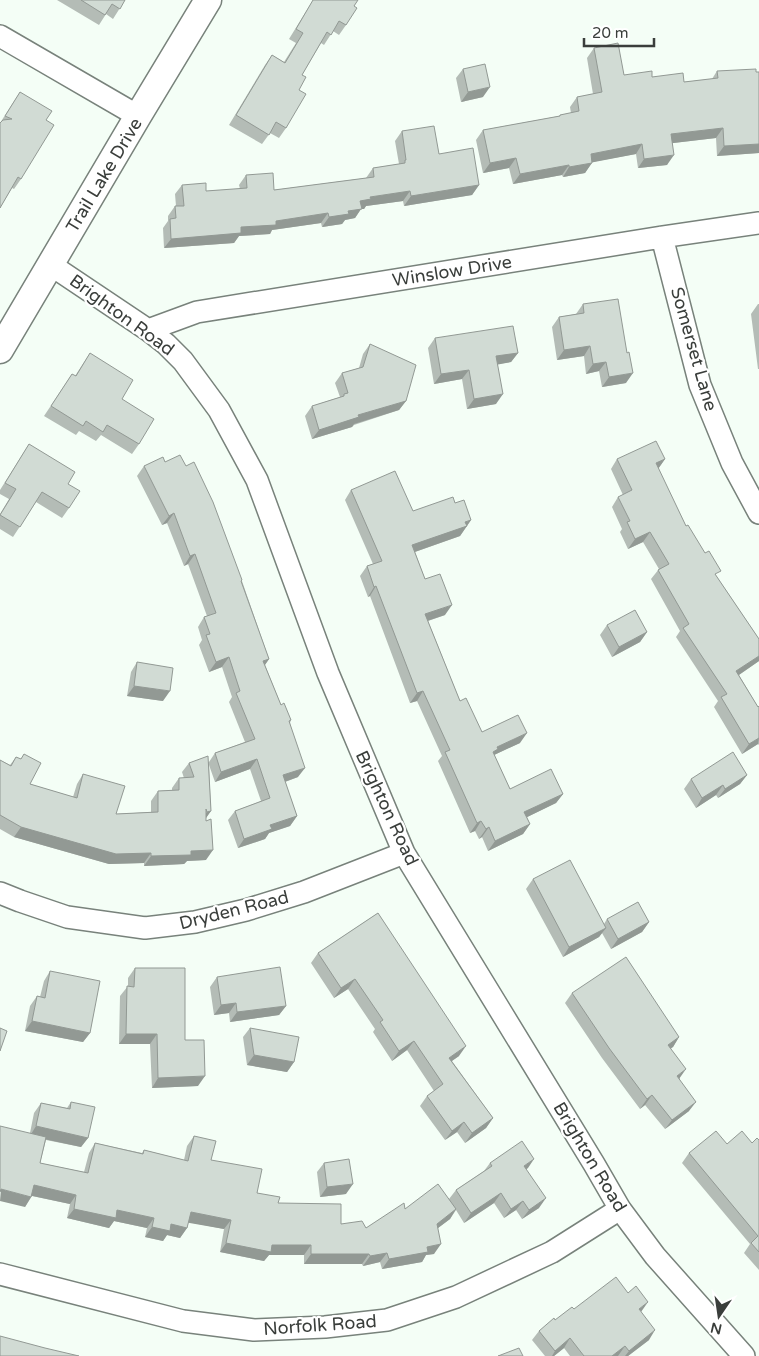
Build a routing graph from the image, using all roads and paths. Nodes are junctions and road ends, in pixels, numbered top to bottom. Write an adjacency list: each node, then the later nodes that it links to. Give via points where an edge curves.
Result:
1 (208, 0): 3 (street, Trail Lake Drive)
2 (0, 36): 3 (street)
3 (138, 116): 6 (street, Trail Lake Drive)
4 (759, 223): 5 (street, Winslow Drive)
5 (662, 237): 7 (street, Winslow Drive, via 197,312); 9 (street, Somerset Lane, via 700,385 732,463)
6 (51, 264): 7 (street, Brighton Road); 8 (street, Trail Lake Drive)
7 (148, 330): 10 (street, Brighton Road, via 183,361 220,410 257,480 328,673)
8 (0, 350)
9 (759, 513)
10 (404, 853): 11 (street, Dryden Road, via 304,892 246,910 195,922 145,928 67,917); 12 (street, Brighton Road)
11 (0, 893)
12 (620, 1209): 13 (street, Norfolk Road, via 552,1252 456,1298 387,1320 325,1327 254,1330 183,1321); 14 (street, Brighton Road, via 655,1256)
13 (0, 1274)
14 (744, 1356)

